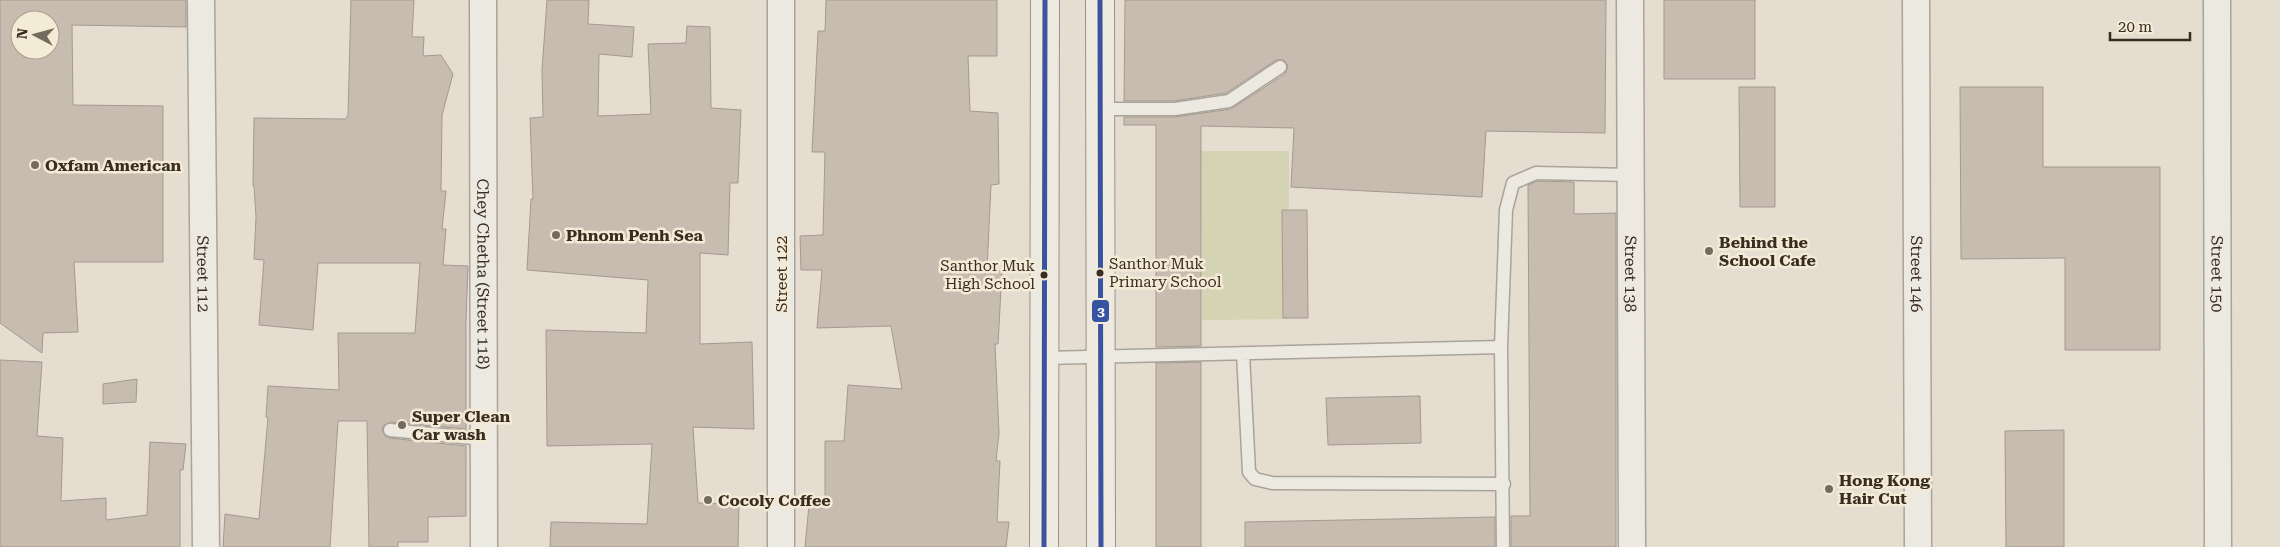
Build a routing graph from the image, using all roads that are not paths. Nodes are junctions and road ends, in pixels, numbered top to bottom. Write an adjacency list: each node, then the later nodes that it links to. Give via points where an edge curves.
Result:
1 (201, 0): 19 (street, Street 112)
2 (483, 0): 17 (street, Chey Chetha (Street 118))
3 (781, 0): 21 (street, Street 122)
4 (1045, 0): 15 (main road)
5 (1100, 0): 10 (main road)
6 (1630, 0): 11 (street, Street 138)
7 (1916, 0): 26 (street, Street 146)
8 (2217, 0): 27 (street, Street 150)
9 (1280, 67): 10 (lane, via 1229,101 1175,109)
10 (1100, 109): 14 (main road)
11 (1630, 175): 12 (lane, via 1536,173 1513,183 1506,210); 25 (street, Street 138)
12 (1501, 347): 13 (lane); 18 (lane)
13 (1243, 353): 14 (lane); 18 (lane, via 1249,472 1255,479 1272,483)
14 (1101, 357): 15 (lane); 23 (main road)
15 (1045, 358): 22 (main road)
16 (390, 430): 17 (lane)
17 (483, 439): 20 (street, Chey Chetha (Street 118))
18 (1504, 484): 24 (lane)
19 (206, 547)
20 (484, 547)
21 (781, 547)
22 (1044, 547)
23 (1100, 547)
24 (1503, 547)
25 (1632, 547)
26 (1918, 547)
27 (2218, 547)

